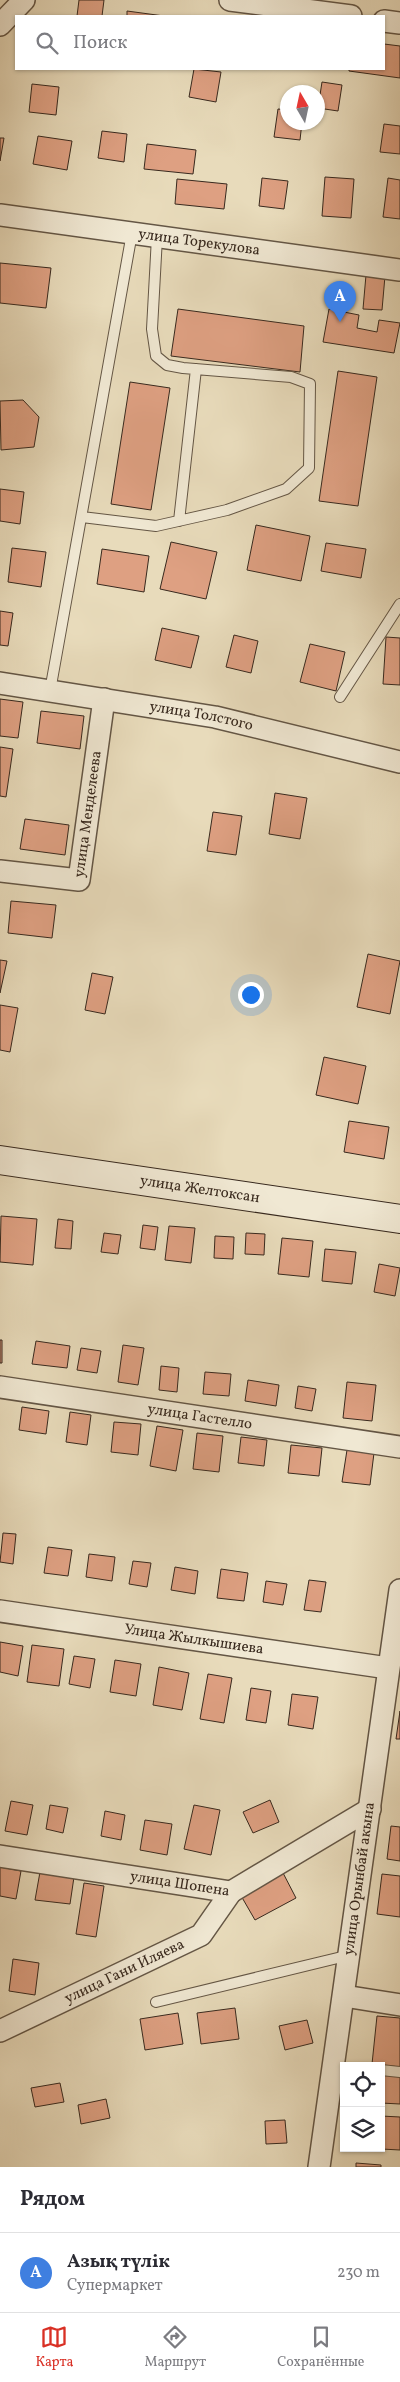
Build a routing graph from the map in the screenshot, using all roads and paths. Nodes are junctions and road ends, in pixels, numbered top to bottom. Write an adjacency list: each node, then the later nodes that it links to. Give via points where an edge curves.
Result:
1 (24, 0): 6 (street)
2 (230, 0): 3 (street)
3 (342, 15)
4 (385, 21): 5 (street)
5 (400, 23)
6 (0, 25)
7 (0, 215): 8 (street, улица Торекулова)
8 (132, 233): 9 (street, улица Торекулова); 12 (lane)
9 (157, 237): 10 (street, улица Торекулова); 11 (lane, via 152,328 156,356 167,365)
10 (400, 270)
11 (196, 369): 13 (lane); 13 (lane, via 291,377 310,384 309,468 286,488 227,510)
12 (82, 517): 13 (lane, via 156,526); 16 (lane)
13 (178, 521)
14 (400, 604): 17 (lane)
15 (0, 683): 16 (street, улица Толстого)
16 (50, 691): 18 (street, улица Толстого)
17 (340, 698)
18 (104, 699): 19 (street, улица Толстого, via 215,717); 20 (street, улица Менделеева, via 79,880)
19 (400, 762)
20 (0, 871)
21 (0, 1160): 22 (main road, улица Желтоксан)
22 (400, 1219)
23 (0, 1386): 24 (street, улица Гастелло)
24 (400, 1447)
25 (400, 1590): 27 (street, улица Орынбай акына)
26 (0, 1611): 27 (street, Улица Жылкышиева)
27 (394, 1669): 28 (street, улица Орынбай акына)
28 (370, 1809): 30 (street, улица Шопена); 31 (street, улица Орынбай акына)
29 (0, 1856): 30 (street, улица Шопена)
30 (231, 1892): 35 (street, улица Гани Иляева, via 201,1935)
31 (350, 1955): 32 (street, улица Орынбай акына); 33 (lane)
32 (344, 1996): 34 (street); 36 (street, улица Орынбай акына)
33 (156, 2002)
34 (400, 2004)
35 (0, 2030)
36 (339, 2065): 39 (street, улица Орынбай акына)
37 (385, 2070): 38 (lane)
38 (400, 2072)
39 (319, 2167)

